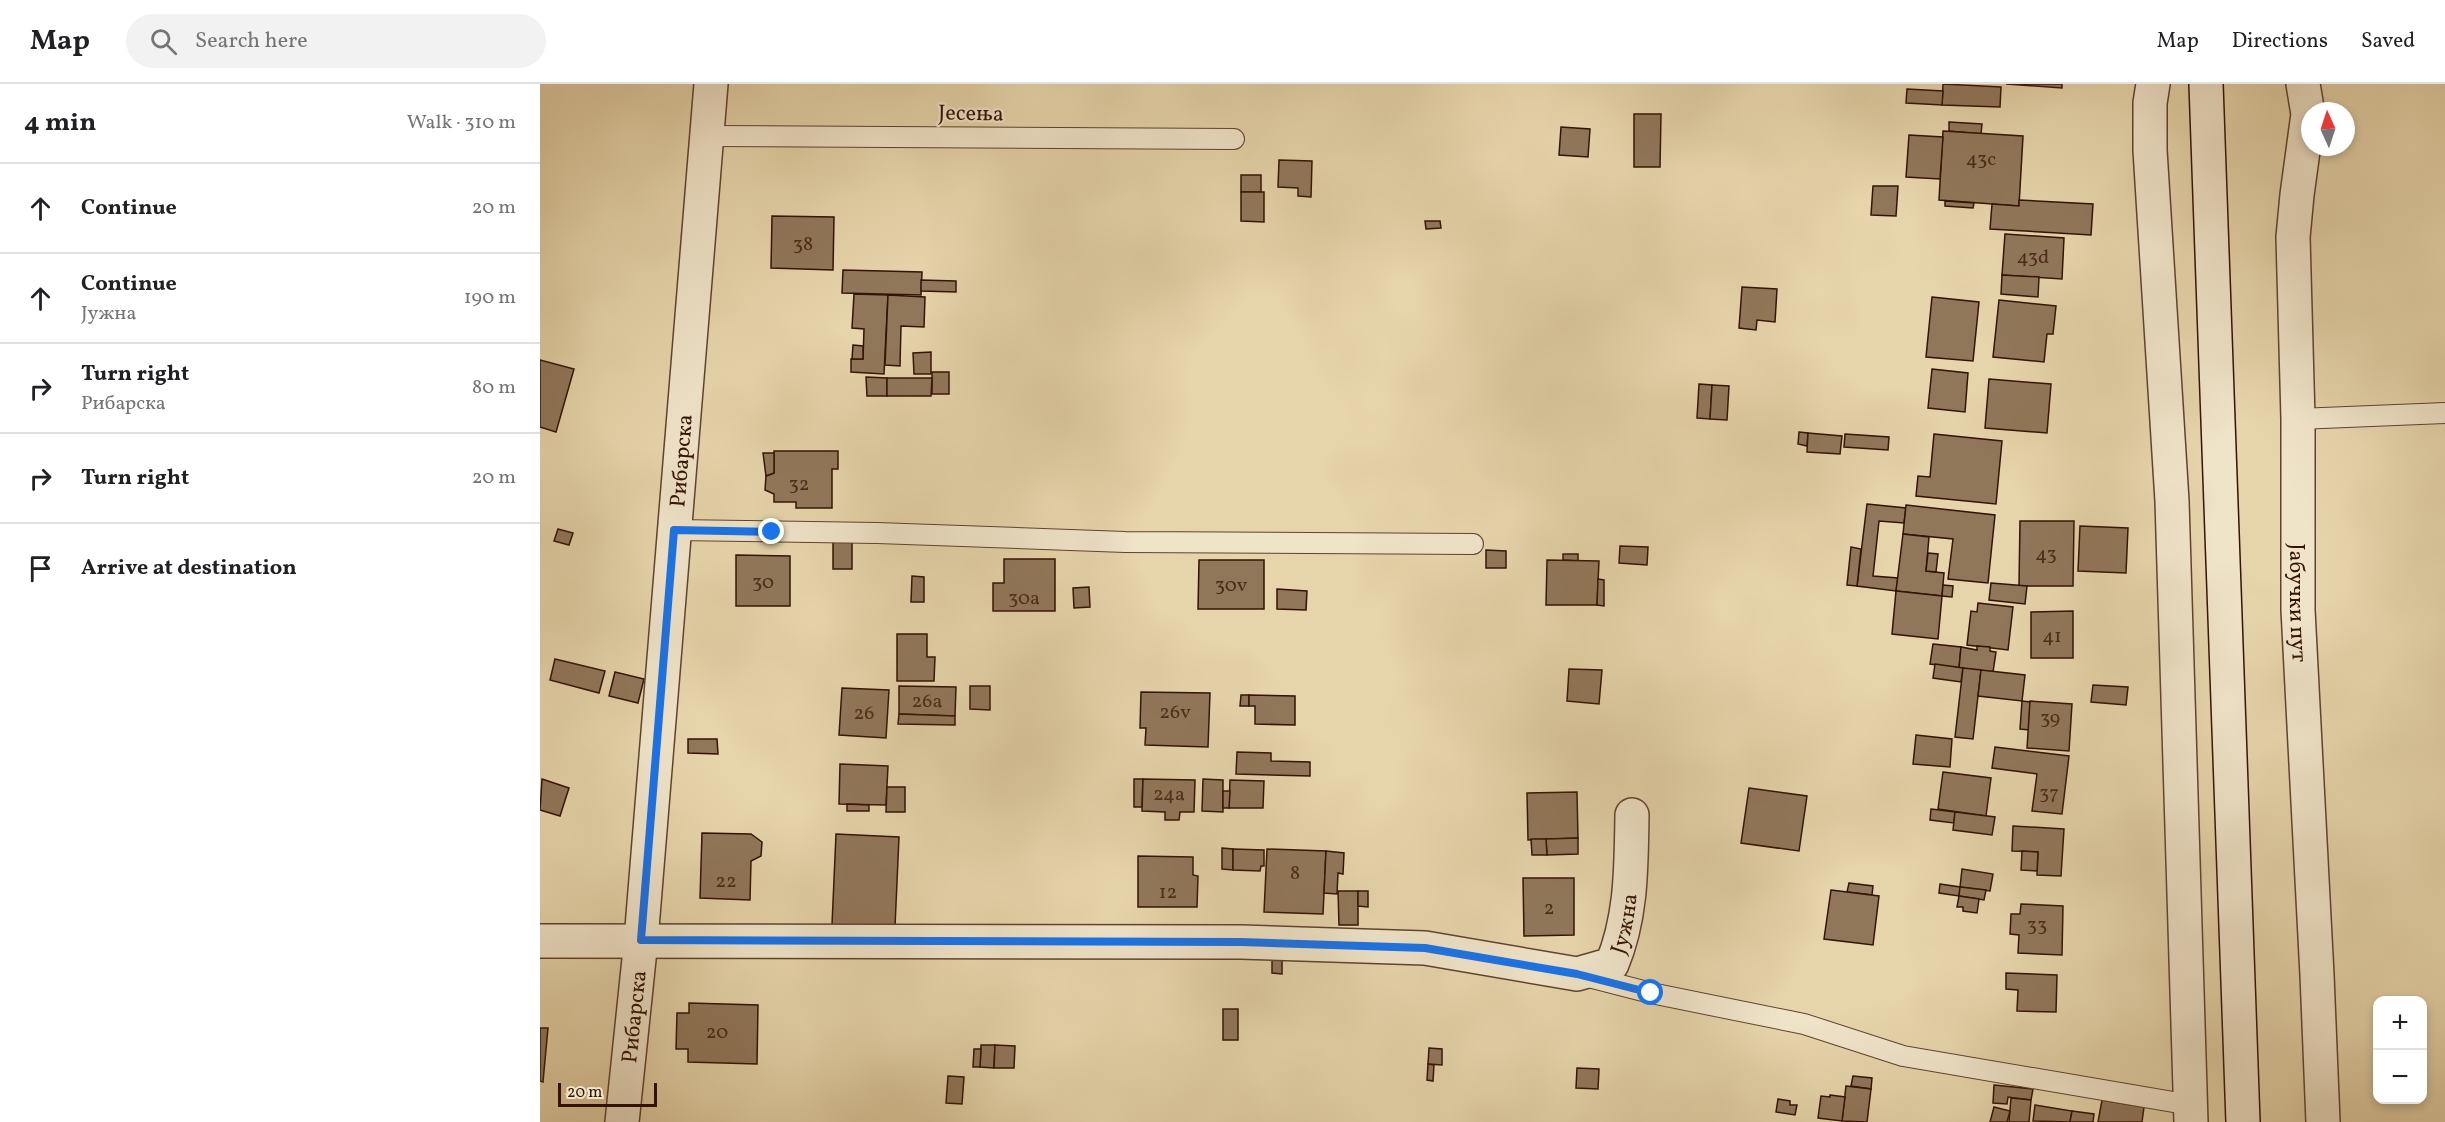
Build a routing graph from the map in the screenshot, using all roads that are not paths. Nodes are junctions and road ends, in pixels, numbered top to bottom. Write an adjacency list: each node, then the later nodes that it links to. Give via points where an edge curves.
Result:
1 (711, 84): 5 (street, Рибарска)
2 (2153, 84): 15 (street, via 2150,150 2172,501)
3 (2206, 84): 17 (street)
4 (2303, 84): 8 (street, Јабучки пут, via 2308,114 2293,237)
5 (706, 136): 6 (lane, Јесења); 9 (street, Рибарска)
6 (1234, 139)
7 (2445, 413): 8 (lane)
8 (2298, 419): 18 (street, Јабучки пут, via 2298,610)
9 (674, 530): 10 (lane, via 1125,542); 12 (street, Рибарска)
10 (1473, 544)
11 (1632, 815): 14 (street, Јужна, via 1630,896 1622,941 1611,964)
12 (641, 940): 13 (street, Јужна); 14 (street, Јужна, via 1241,942 1414,947); 16 (street, Рибарска)
13 (540, 941)
14 (1577, 974): 15 (lane, via 1804,1024 1903,1056)
15 (2191, 1113)
16 (622, 1122)
17 (2243, 1122)
18 (2323, 1122)

